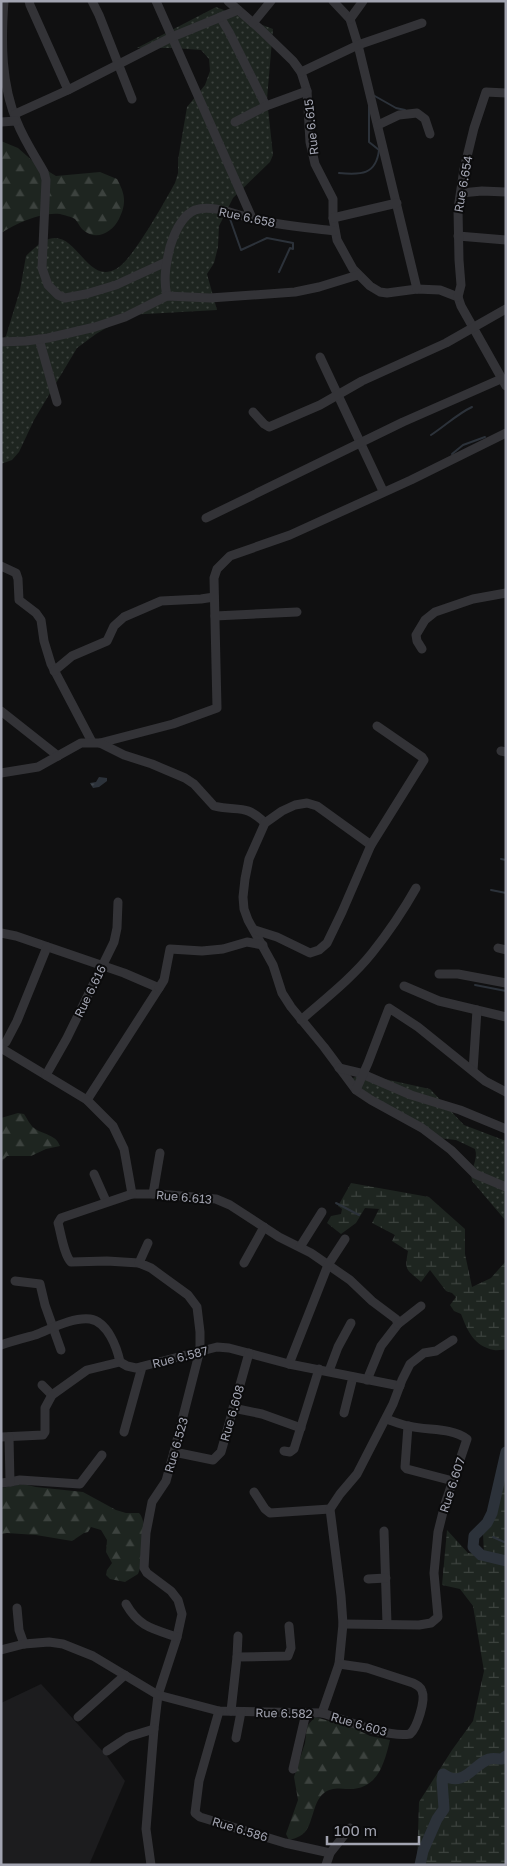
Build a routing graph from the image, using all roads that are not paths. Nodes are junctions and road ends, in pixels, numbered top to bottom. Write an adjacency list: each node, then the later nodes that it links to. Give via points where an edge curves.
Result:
1 (4, 1): 14 (street)
2 (29, 1): 20 (street)
3 (92, 1): 17 (street)
4 (156, 1): 15 (street)
5 (228, 1): 9 (street, Rue 6.615)
6 (271, 1): 13 (street)
7 (333, 1): 11 (street)
8 (363, 1): 11 (street)
9 (238, 10): 10 (street); 13 (street, Rue 6.615)
10 (220, 17): 15 (street); 24 (street)
11 (350, 19): 16 (street)
12 (422, 22): 16 (street)
13 (253, 23): 18 (street, Rue 6.615)
14 (2, 24): 19 (street)
15 (172, 37): 17 (street); 33 (street)
16 (358, 45): 18 (street); 28 (street)
17 (119, 63): 20 (street); 23 (street)
18 (301, 72): 21 (street, Rue 6.615)
19 (3, 77): 25 (street)
20 (68, 90): 25 (street)
21 (307, 91): 24 (street); 34 (street, Rue 6.615, via 310,142 314,160 333,199)
22 (506, 93): 31 (street, Rue 6.654, via 486,92 464,169)
23 (132, 98)
24 (266, 106): 27 (street)
25 (15, 118): 26 (street); 38 (street, via 46,180 42,268 52,291 65,298 86,294 116,285)
26 (1, 122)
27 (235, 122)
28 (378, 125): 29 (street, via 399,115 417,113 425,118); 32 (street)
29 (430, 134)
30 (505, 190): 31 (street)
31 (462, 193): 36 (street, Rue 6.654, via 457,217)
32 (397, 203): 34 (street); 40 (street)
33 (252, 218): 35 (street, Rue 6.658); 38 (street, Rue 6.658, via 205,208 196,210 183,220 175,233)
34 (333, 218): 35 (street, Rue 6.615)
35 (335, 231): 39 (street, Rue 6.615, via 342,253)
36 (458, 236): 37 (street); 42 (street, Rue 6.654, via 461,285)
37 (506, 240)
38 (166, 262): 41 (street, Rue 6.658, via 164,281)
39 (358, 275): 40 (street, Rue 6.615, via 380,292); 41 (street, via 295,292 219,298)
40 (417, 290): 42 (street, Rue 6.615, via 440,290)
41 (167, 296): 45 (street, via 150,306 94,327)
42 (458, 297): 44 (street)
43 (506, 309): 44 (street)
44 (474, 328): 48 (street); 49 (street)
45 (40, 339): 46 (street); 50 (street)
46 (1, 342)
47 (320, 357): 49 (street)
48 (503, 382): 53 (street)
49 (337, 395): 51 (street, via 269,427); 53 (street)
50 (57, 402)
51 (253, 412)
52 (506, 434): 54 (street)
53 (360, 444): 54 (street); 55 (street)
54 (383, 492): 58 (street, via 290,534 230,556 217,569)
55 (206, 518)
56 (1, 566): 62 (street, via 16,573 19,600 40,620)
57 (506, 593): 61 (street, via 473,599 431,615 416,635)
58 (214, 596): 60 (street); 62 (street, via 161,601 124,617 114,626 107,641 72,656)
59 (297, 612): 60 (street)
60 (215, 616): 65 (street, via 217,708 174,724)
61 (422, 649)
62 (54, 671): 65 (street)
63 (1, 711): 66 (street)
64 (377, 726): 69 (street, via 424,760)
65 (96, 743): 66 (street, via 81,743); 68 (street, via 185,778 214,806 243,808)
66 (58, 756): 67 (street, via 38,767)
67 (1, 773)
68 (265, 823): 69 (street, via 282,811 307,803 317,806); 72 (street, via 249,859 243,897 248,920)
69 (371, 845): 72 (street, via 327,943 319,950 310,953)
70 (416, 888): 83 (street, via 371,954)
71 (118, 902): 76 (street, Rue 6.616, via 114,942)
72 (255, 930): 74 (street)
73 (1, 933): 75 (street)
74 (263, 945): 80 (street, via 247,942 202,952 170,949 164,980); 83 (street, via 282,993)
75 (46, 948): 76 (street); 84 (street, via 17,1021)
76 (102, 966): 80 (street); 88 (street, Rue 6.616)
77 (439, 974): 78 (street, via 458,974)
78 (506, 983)
79 (404, 986): 81 (street, via 439,1001)
80 (158, 988): 91 (street)
81 (477, 1010): 82 (street); 86 (street)
82 (506, 1017)
83 (301, 1020): 85 (street)
84 (1, 1047): 88 (street)
85 (339, 1068): 87 (street); 89 (street)
86 (472, 1072): 87 (street, via 418,1027 389,1008); 90 (street)
87 (363, 1074): 89 (street); 92 (street)
88 (46, 1075): 91 (street)
89 (356, 1090): 95 (street, via 422,1128 475,1174)
90 (506, 1092)
91 (86, 1100): 96 (street, via 113,1126 121,1139)
92 (506, 1129)
93 (160, 1153): 97 (street)
94 (94, 1174): 98 (street)
95 (506, 1188)
96 (132, 1194): 97 (street, Rue 6.613); 98 (street, Rue 6.613)
97 (153, 1194): 100 (street, Rue 6.613, via 216,1199)
98 (106, 1201): 104 (street, Rue 6.613, via 58,1223 68,1260)
99 (322, 1212): 103 (street)
100 (264, 1227): 103 (street, Rue 6.613); 105 (street)
101 (345, 1239): 106 (street)
102 (148, 1243): 104 (street)
103 (300, 1247): 106 (street, Rue 6.613)
104 (138, 1263): 115 (street, Rue 6.523, via 183,1290 197,1307)
105 (244, 1264)
106 (328, 1266): 110 (street, Rue 6.613, via 350,1280); 118 (street)
107 (14, 1281): 111 (street, via 40,1284)
108 (421, 1306): 110 (street)
109 (351, 1323): 121 (street)
110 (398, 1324): 123 (street, via 381,1346)
111 (53, 1328): 113 (street); 114 (street); 117 (street, via 76,1320 96,1321 115,1345)
112 (453, 1340): 125 (street, via 436,1351 424,1353 410,1364)
113 (1, 1345)
114 (61, 1350)
115 (200, 1350): 116 (street, Rue 6.587, via 217,1347); 119 (street, Rue 6.587); 134 (street, Rue 6.523)
116 (249, 1353): 118 (street, Rue 6.587); 127 (street, Rue 6.608)
117 (120, 1362): 119 (street, Rue 6.587); 126 (street, Rue 6.587, via 88,1370)
118 (289, 1364): 120 (street, Rue 6.587)
119 (142, 1367): 132 (street)
120 (319, 1369): 121 (street, Rue 6.587); 131 (street)
121 (329, 1371): 122 (street, Rue 6.587)
122 (353, 1377): 123 (street, Rue 6.587); 128 (street)
123 (366, 1380): 125 (street, Rue 6.587)
124 (42, 1384): 126 (street)
125 (400, 1386): 129 (street)
126 (52, 1395): 133 (street, via 45,1408 45,1434)
127 (233, 1408): 131 (street); 134 (street, Rue 6.608, via 221,1452 214,1460)
128 (344, 1413)
129 (386, 1419): 130 (street, Rue 6.607); 140 (street, via 357,1474)
130 (408, 1426): 137 (street, via 405,1467); 137 (street, Rue 6.607, via 445,1431 467,1439)
131 (301, 1428): 135 (street, via 293,1450)
132 (124, 1432)
133 (5, 1437): 138 (street)
134 (174, 1452): 150 (street, Rue 6.523, via 166,1481 152,1502 144,1568 178,1600 182,1614)
135 (284, 1452)
136 (102, 1455): 138 (street, via 80,1484 20,1480)
137 (453, 1481): 147 (street, Rue 6.607, via 438,1532 435,1556 438,1617 425,1625)
138 (6, 1483)
139 (254, 1492): 140 (street, via 270,1513)
140 (330, 1509): 146 (street, Rue 6.582)
141 (384, 1531): 142 (street)
142 (386, 1578): 143 (street); 147 (street)
143 (368, 1579)
144 (126, 1604): 150 (street, via 132,1615 148,1628)
145 (17, 1608): 151 (street)
146 (343, 1624): 147 (street); 154 (street, Rue 6.582)
147 (387, 1624)
148 (289, 1626): 153 (street, via 291,1648 288,1656)
149 (238, 1636): 153 (street)
150 (177, 1637): 156 (street, Rue 6.523)
151 (24, 1644): 152 (street, Rue 6.582); 155 (street, Rue 6.582, via 62,1644 93,1656)
152 (1, 1650)
153 (237, 1657): 158 (street)
154 (339, 1664): 161 (street, Rue 6.582); 161 (street, Rue 6.603, via 367,1668 419,1687 423,1701 416,1726 410,1734 404,1735 379,1731)
155 (125, 1675): 156 (street, Rue 6.582); 162 (street)
156 (158, 1695): 157 (street, Rue 6.582); 163 (street, Rue 6.523)
157 (219, 1711): 158 (street, Rue 6.582); 168 (street, Rue 6.586, via 199,1781 195,1813 285,1844)
158 (231, 1712): 159 (street, Rue 6.582)
159 (241, 1712): 160 (street, Rue 6.582); 164 (street)
160 (306, 1713): 161 (street, Rue 6.582); 166 (street)
161 (322, 1713)
162 (78, 1717)
163 (154, 1729): 165 (street, via 128,1737); 169 (street, Rue 6.523, via 146,1829)
164 (236, 1738)
165 (107, 1751)
166 (292, 1769)
167 (350, 1828): 168 (street)
168 (330, 1853): 170 (street)
169 (151, 1865)
170 (326, 1865)

